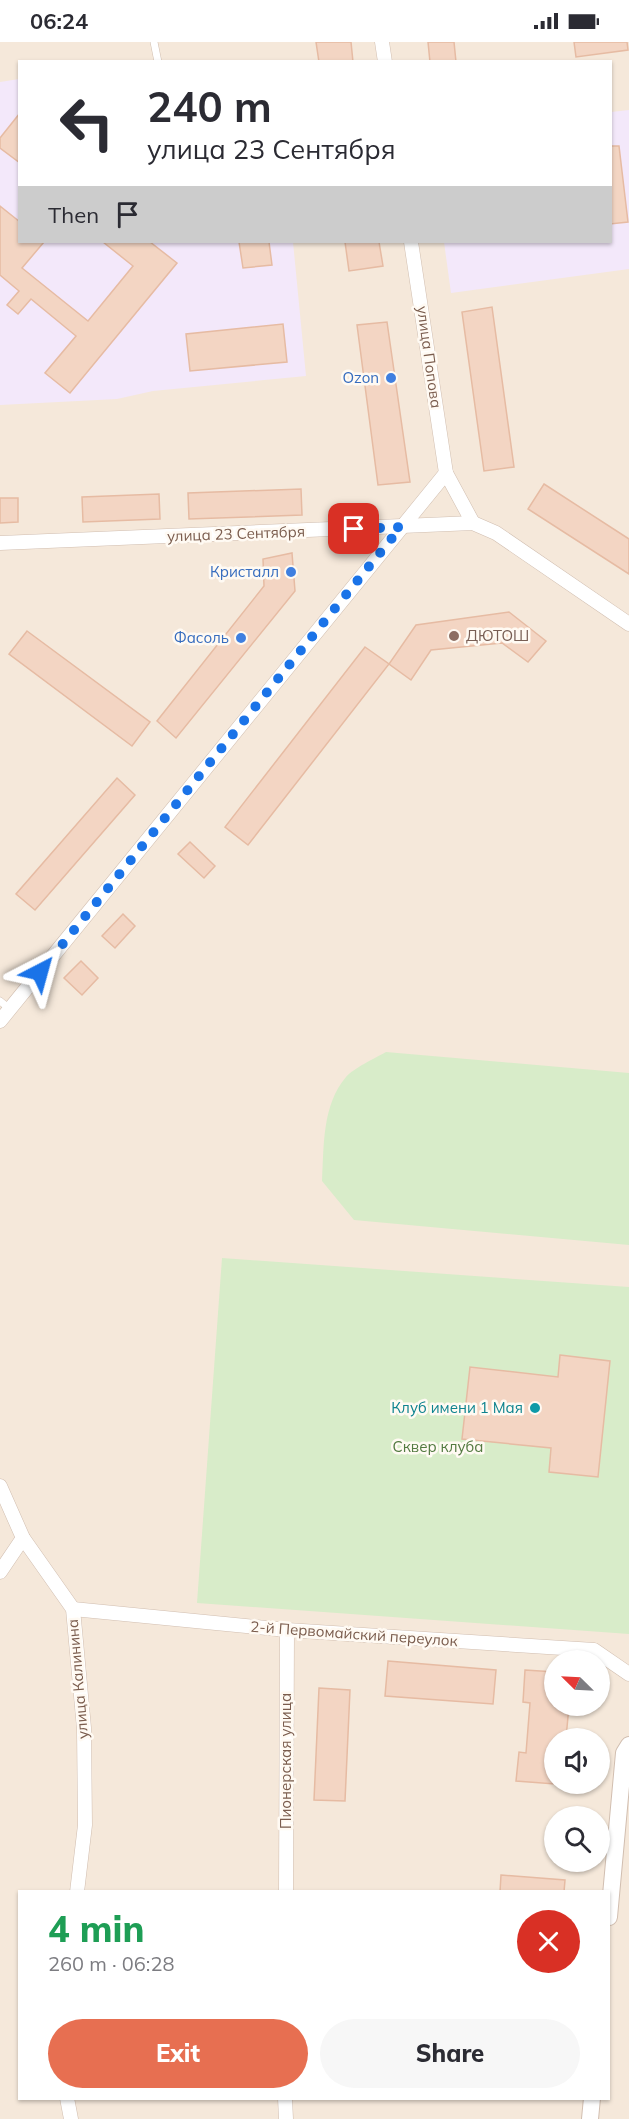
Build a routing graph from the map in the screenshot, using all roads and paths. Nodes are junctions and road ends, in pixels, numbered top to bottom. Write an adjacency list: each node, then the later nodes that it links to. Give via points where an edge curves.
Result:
1 (154, 42): 3 (lane)
2 (382, 42): 4 (street)
3 (158, 60)
4 (385, 60)
5 (411, 243): 6 (street, улица Попова)
6 (446, 473): 7 (street); 8 (street)
7 (473, 523): 8 (street, улица 23 Сентября); 10 (street, улица 23 Сентября, via 496,532)
8 (401, 527): 9 (street, улица 23 Сентября); 11 (street)
9 (0, 543)
10 (629, 624)
11 (5, 1005): 12 (street)
12 (0, 1021)
13 (0, 1486): 14 (street, улица Калинина)
14 (23, 1538): 15 (street); 16 (street, улица Калинина)
15 (0, 1572)
16 (73, 1609): 17 (street, 2-й Первомайский переулок); 20 (street, улица Калинина, via 84,1728 85,1825)
17 (287, 1630): 18 (street, 2-й Первомайский переулок, via 594,1650); 21 (street, Пионерская улица)
18 (629, 1674)
19 (629, 1745): 22 (street, via 624,1753)
20 (77, 1890)
21 (286, 1890)
22 (610, 1906)
23 (67, 2100): 26 (street)
24 (285, 2100): 27 (street)
25 (592, 2100): 28 (street)
26 (71, 2119)
27 (286, 2119)
28 (590, 2119)

